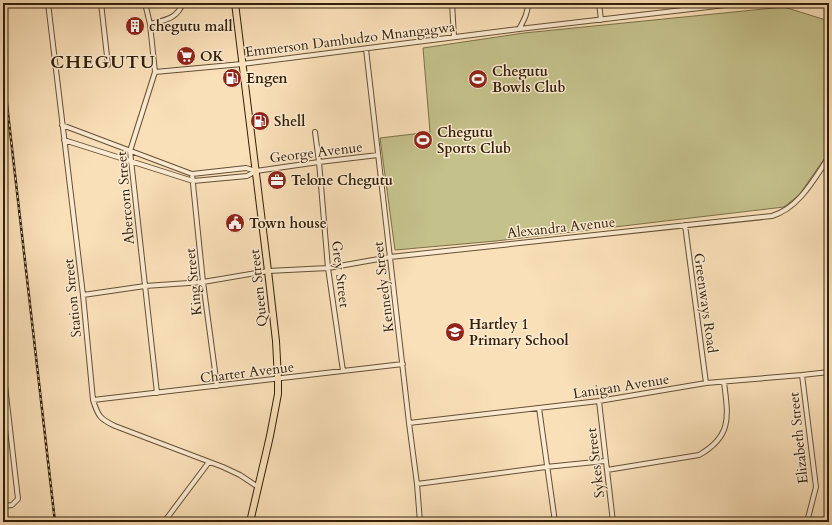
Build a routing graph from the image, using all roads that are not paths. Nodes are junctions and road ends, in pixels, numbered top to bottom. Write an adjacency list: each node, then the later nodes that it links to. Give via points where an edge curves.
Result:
1 (48, 3): 18 (street, Station Street)
2 (102, 3): 16 (street)
3 (145, 3): 11 (street, Abercorn Street)
4 (183, 3): 11 (street, via 172,18)
5 (235, 3): 15 (highway, Queen Street)
6 (452, 3): 13 (street)
7 (528, 3): 12 (street, via 528,10)
8 (599, 3): 10 (street)
9 (743, 3): 10 (street, Emmerson Dambudzo Mnangagwa)
10 (601, 20): 12 (street, Emmerson Dambudzo Mnangagwa)
11 (150, 24): 17 (street, Abercorn Street)
12 (519, 29): 13 (street, Emmerson Dambudzo Mnangagwa)
13 (454, 37): 14 (street, Emmerson Dambudzo Mnangagwa)
14 (366, 49): 15 (street, Emmerson Dambudzo Mnangagwa); 22 (street, Kennedy Street)
15 (242, 64): 17 (street, Emmerson Dambudzo Mnangagwa); 26 (highway, Queen Street)
16 (108, 65)
17 (155, 72): 21 (street, Abercorn Street)
18 (62, 125): 20 (street, Station Street); 21 (street, George Avenue)
19 (315, 132): 25 (street, Grey Street)
20 (64, 140): 24 (street, George Avenue); 35 (street, Station Street)
21 (130, 150): 24 (street, Abercorn Street); 27 (street, George Avenue)
22 (378, 155): 25 (street, George Avenue); 30 (street, Kennedy Street)
23 (829, 157): 29 (street, Alexandra Avenue, via 801,197 784,212 772,216)
24 (131, 162): 28 (street, George Avenue); 34 (street, Abercorn Street)
25 (319, 162): 26 (street, George Avenue); 31 (street, Grey Street)
26 (256, 171): 27 (street, George Avenue, via 246,168); 28 (street, George Avenue, via 247,176); 32 (highway, Queen Street)
27 (192, 174): 28 (street, King Street)
28 (194, 181): 33 (street, King Street)
29 (685, 225): 30 (street, Alexandra Avenue); 43 (street, Greenways Road)
30 (390, 257): 31 (street, Alexandra Avenue); 36 (street, Kennedy Street)
31 (328, 268): 32 (street, Alexandra Avenue); 38 (street, Grey Street)
32 (268, 271): 33 (street, Alexandra Avenue); 41 (highway, Queen Street)
33 (203, 282): 34 (street, Alexandra Avenue); 44 (street, King Street)
34 (145, 286): 35 (street, Alexandra Avenue); 45 (street, Abercorn Street)
35 (83, 294): 46 (street, Station Street)
36 (403, 364): 38 (street, Charter Avenue); 49 (street, Kennedy Street)
37 (3, 368): 56 (street, via 18,499 12,505)
38 (343, 371): 41 (street, Charter Avenue)
39 (829, 372): 40 (street)
40 (802, 375): 42 (street, Elizabeth Street); 62 (street, Elizabeth Street, via 816,487)
41 (278, 379): 44 (street, Charter Avenue); 55 (highway, Queen Street, via 278,394)
42 (724, 382): 43 (street, Elizabeth Street); 53 (street, via 728,416 726,427 721,437 707,451 699,455)
43 (706, 383): 47 (street, Lanigan Avenue)
44 (217, 386): 45 (street, Charter Avenue)
45 (157, 393): 46 (street, Charter Avenue)
46 (93, 400): 51 (street, Station Street, via 98,415 106,422)
47 (599, 401): 48 (street, Lanigan Avenue); 50 (street, Sykes Street)
48 (539, 408): 49 (street, Lanigan Avenue); 52 (street)
49 (409, 423): 54 (street, Kennedy Street)
50 (605, 461): 52 (street); 53 (street, Sykes Street)
51 (209, 462): 55 (street, Station Street, via 240,475); 57 (street)
52 (546, 467): 54 (street); 60 (street)
53 (607, 470): 61 (street, Sykes Street)
54 (417, 484): 59 (street, Kennedy Street)
55 (258, 487): 58 (highway, Queen Street)
56 (3, 506)
57 (164, 522)
58 (250, 522)
59 (420, 522)
60 (555, 522)
61 (613, 522)
62 (807, 522)

